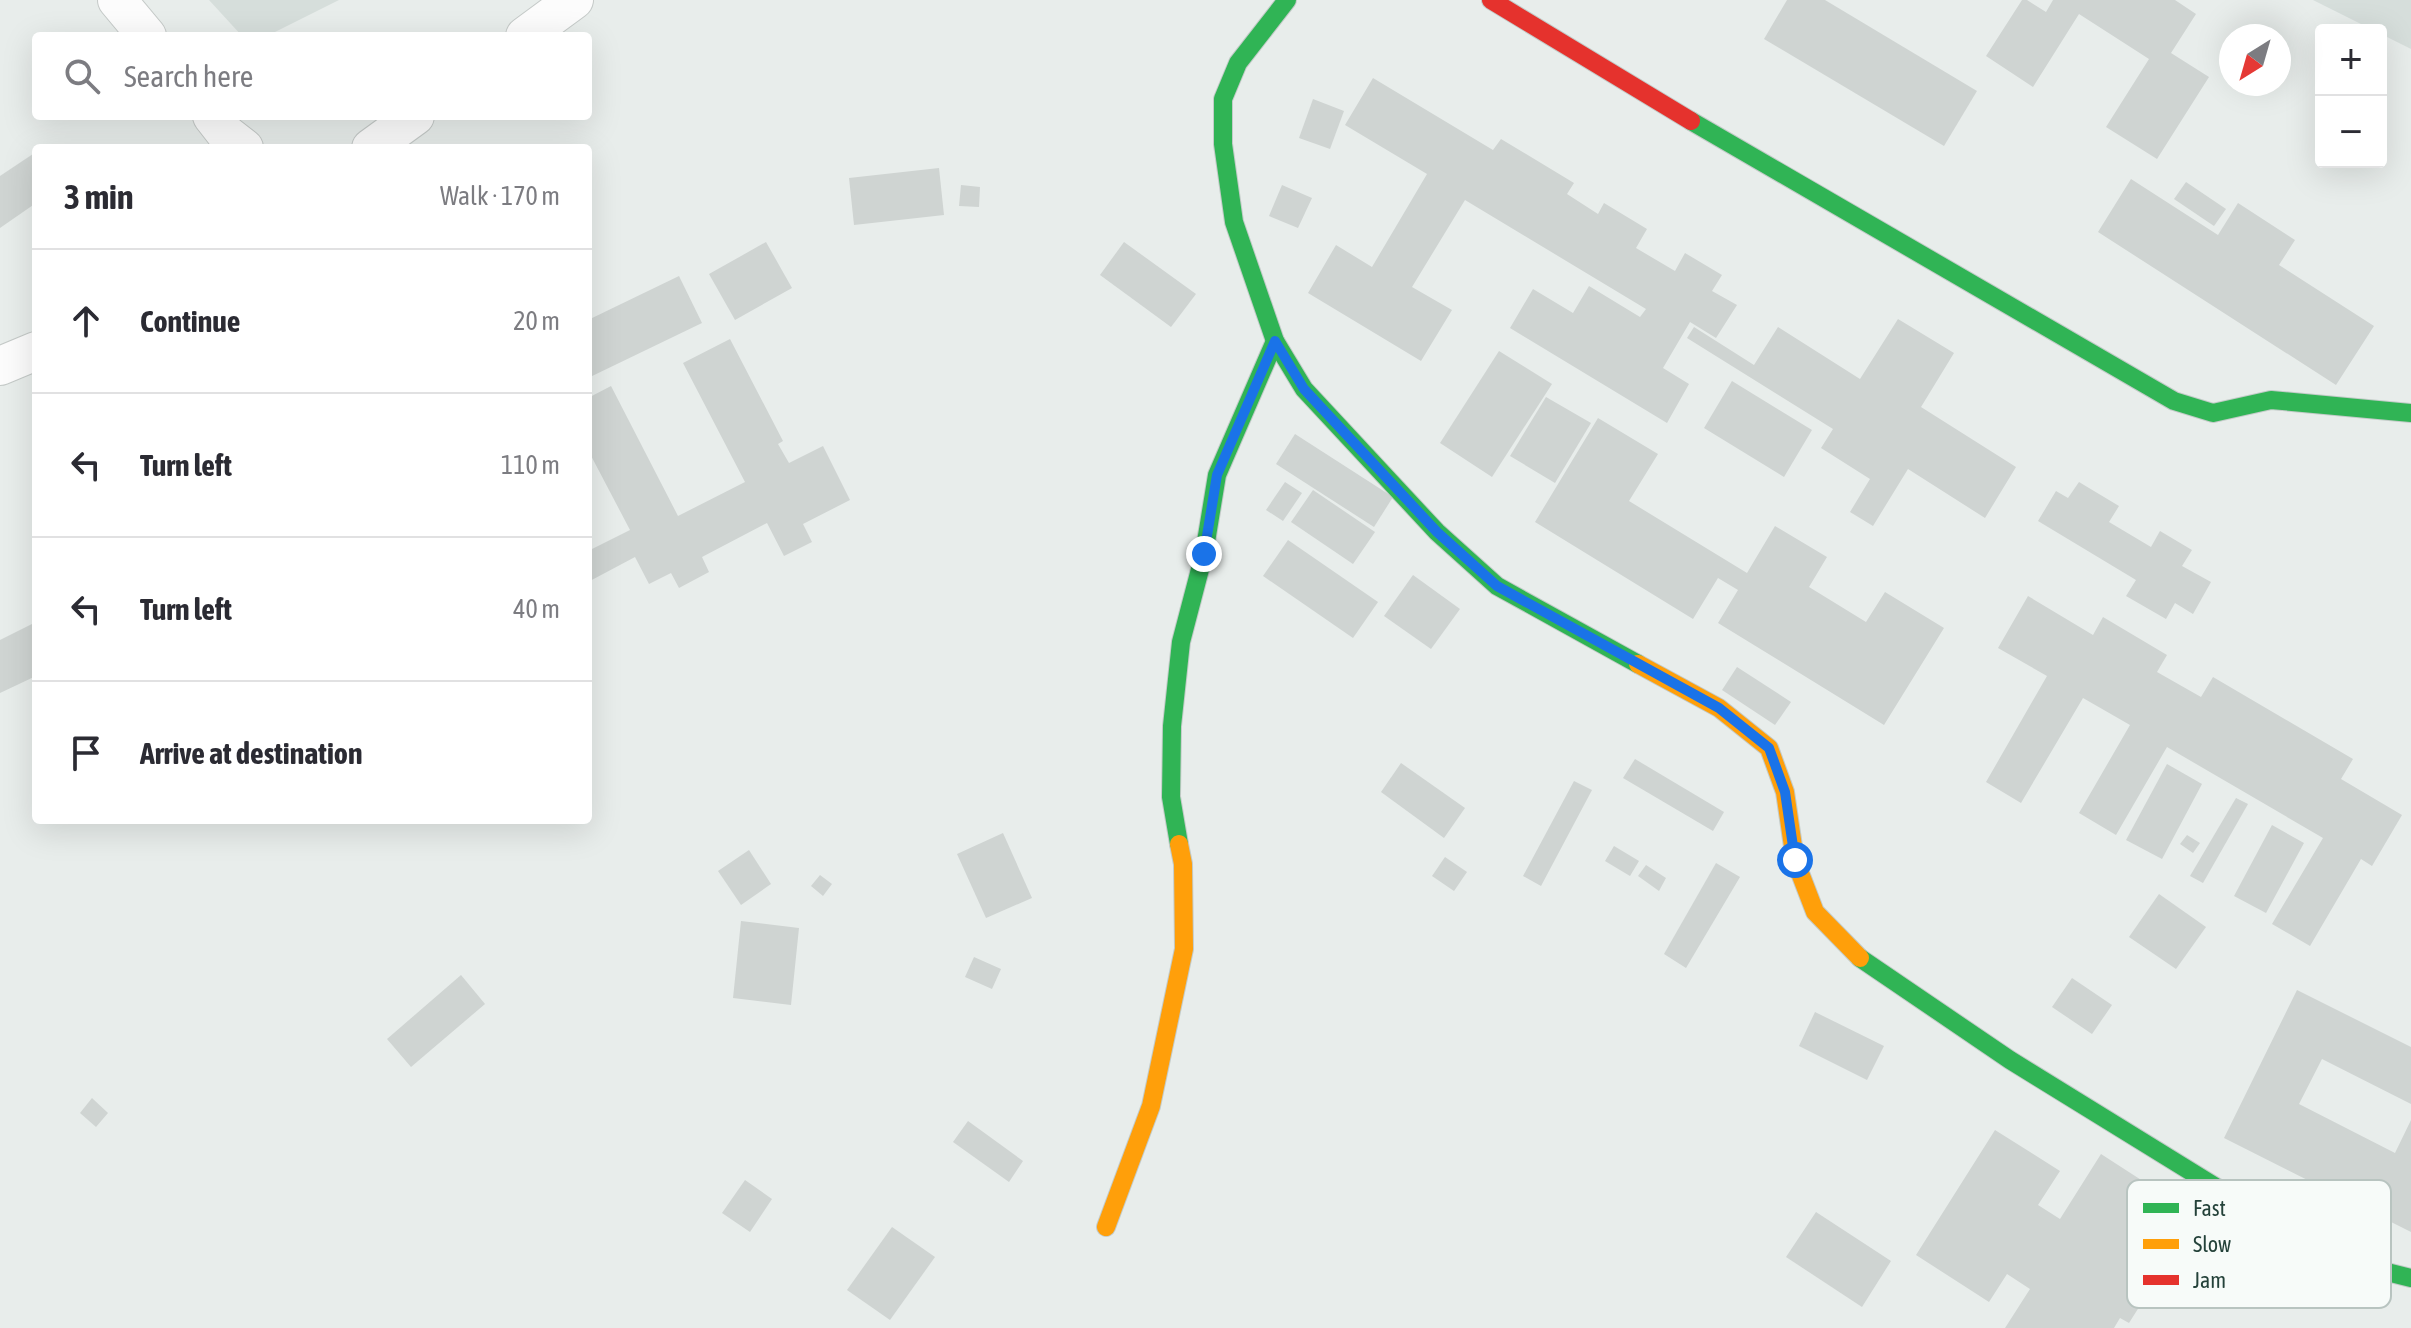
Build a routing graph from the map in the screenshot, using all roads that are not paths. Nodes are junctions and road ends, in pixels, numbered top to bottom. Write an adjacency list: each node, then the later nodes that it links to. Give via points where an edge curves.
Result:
1 (117, 0): 5 (street)
2 (574, 0): 6 (street)
3 (1287, 0): 11 (street, via 1238,63 1223,99 1223,144 1234,222)
4 (1491, 0): 14 (street, via 2174,401 2213,413 2271,400)
5 (144, 32)
6 (530, 32)
7 (215, 120): 9 (street)
8 (410, 120): 10 (street)
9 (239, 144)
10 (376, 144)
11 (1275, 341): 15 (street, via 1304,389 1437,532 1497,586 1719,708 1769,748 1785,792 1795,860 1815,912 1864,962); 16 (street, via 1217,475 1181,642 1171,797 1183,864 1184,949 1151,1106)
12 (32, 353): 13 (street)
13 (0, 366)
14 (2411, 413)
15 (2205, 1180)
16 (1106, 1227)
17 (2391, 1273): 18 (street)
18 (2411, 1278)

